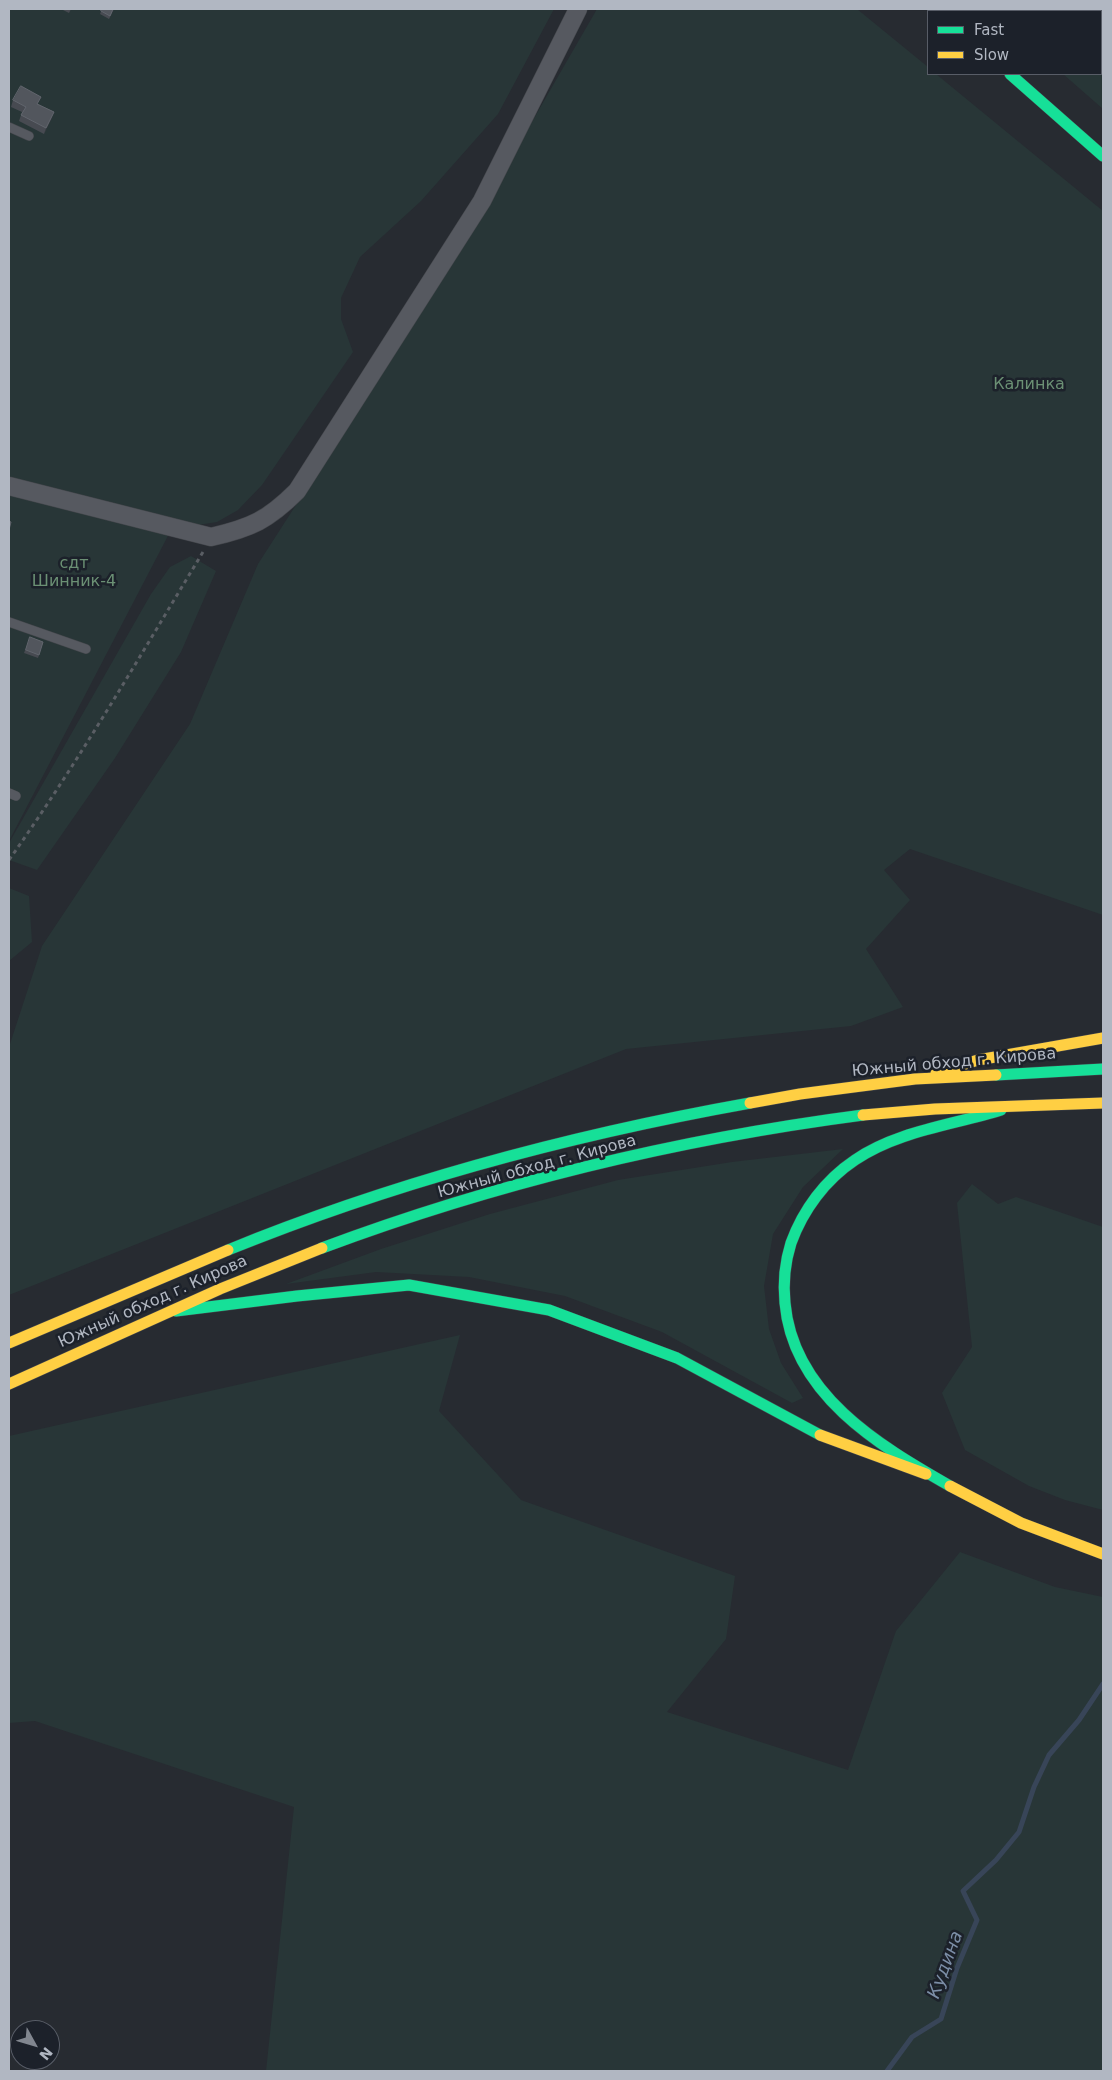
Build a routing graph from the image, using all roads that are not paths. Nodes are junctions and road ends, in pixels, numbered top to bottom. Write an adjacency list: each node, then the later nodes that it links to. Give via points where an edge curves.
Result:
1 (578, 9): 6 (street, via 482,202 297,491 282,506 242,530 211,537)
2 (1011, 75): 5 (main road)
3 (9, 127): 4 (lane)
4 (29, 136)
5 (1103, 156)
6 (9, 486)
7 (9, 622): 8 (lane)
8 (86, 649)
9 (1103, 1038): 11 (main road, via 978,1060)
10 (1103, 1069): 11 (main road, Южный обход г. Кирова)
11 (915, 1079): 15 (main road, Южный обход г. Кирова, via 800,1094 665,1118 560,1142 382,1193 275,1231)
12 (1103, 1104): 13 (main road, Южный обход г. Кирова)
13 (1009, 1107): 14 (main road, Южный обход г. Кирова, via 945,1108 836,1118 706,1141 595,1166 493,1192 400,1221 292,1259); 17 (main road, via 907,1137 874,1149 854,1161 833,1178 806,1211 788,1250 783,1294 786,1317 804,1366 828,1399)
14 (168, 1312): 16 (main road, Южный обход г. Кирова); 17 (main road, via 409,1285 549,1310 677,1358 824,1437)
15 (9, 1343)
16 (9, 1384)
17 (926, 1474): 18 (main road, via 1034,1530)
18 (1103, 1554)

